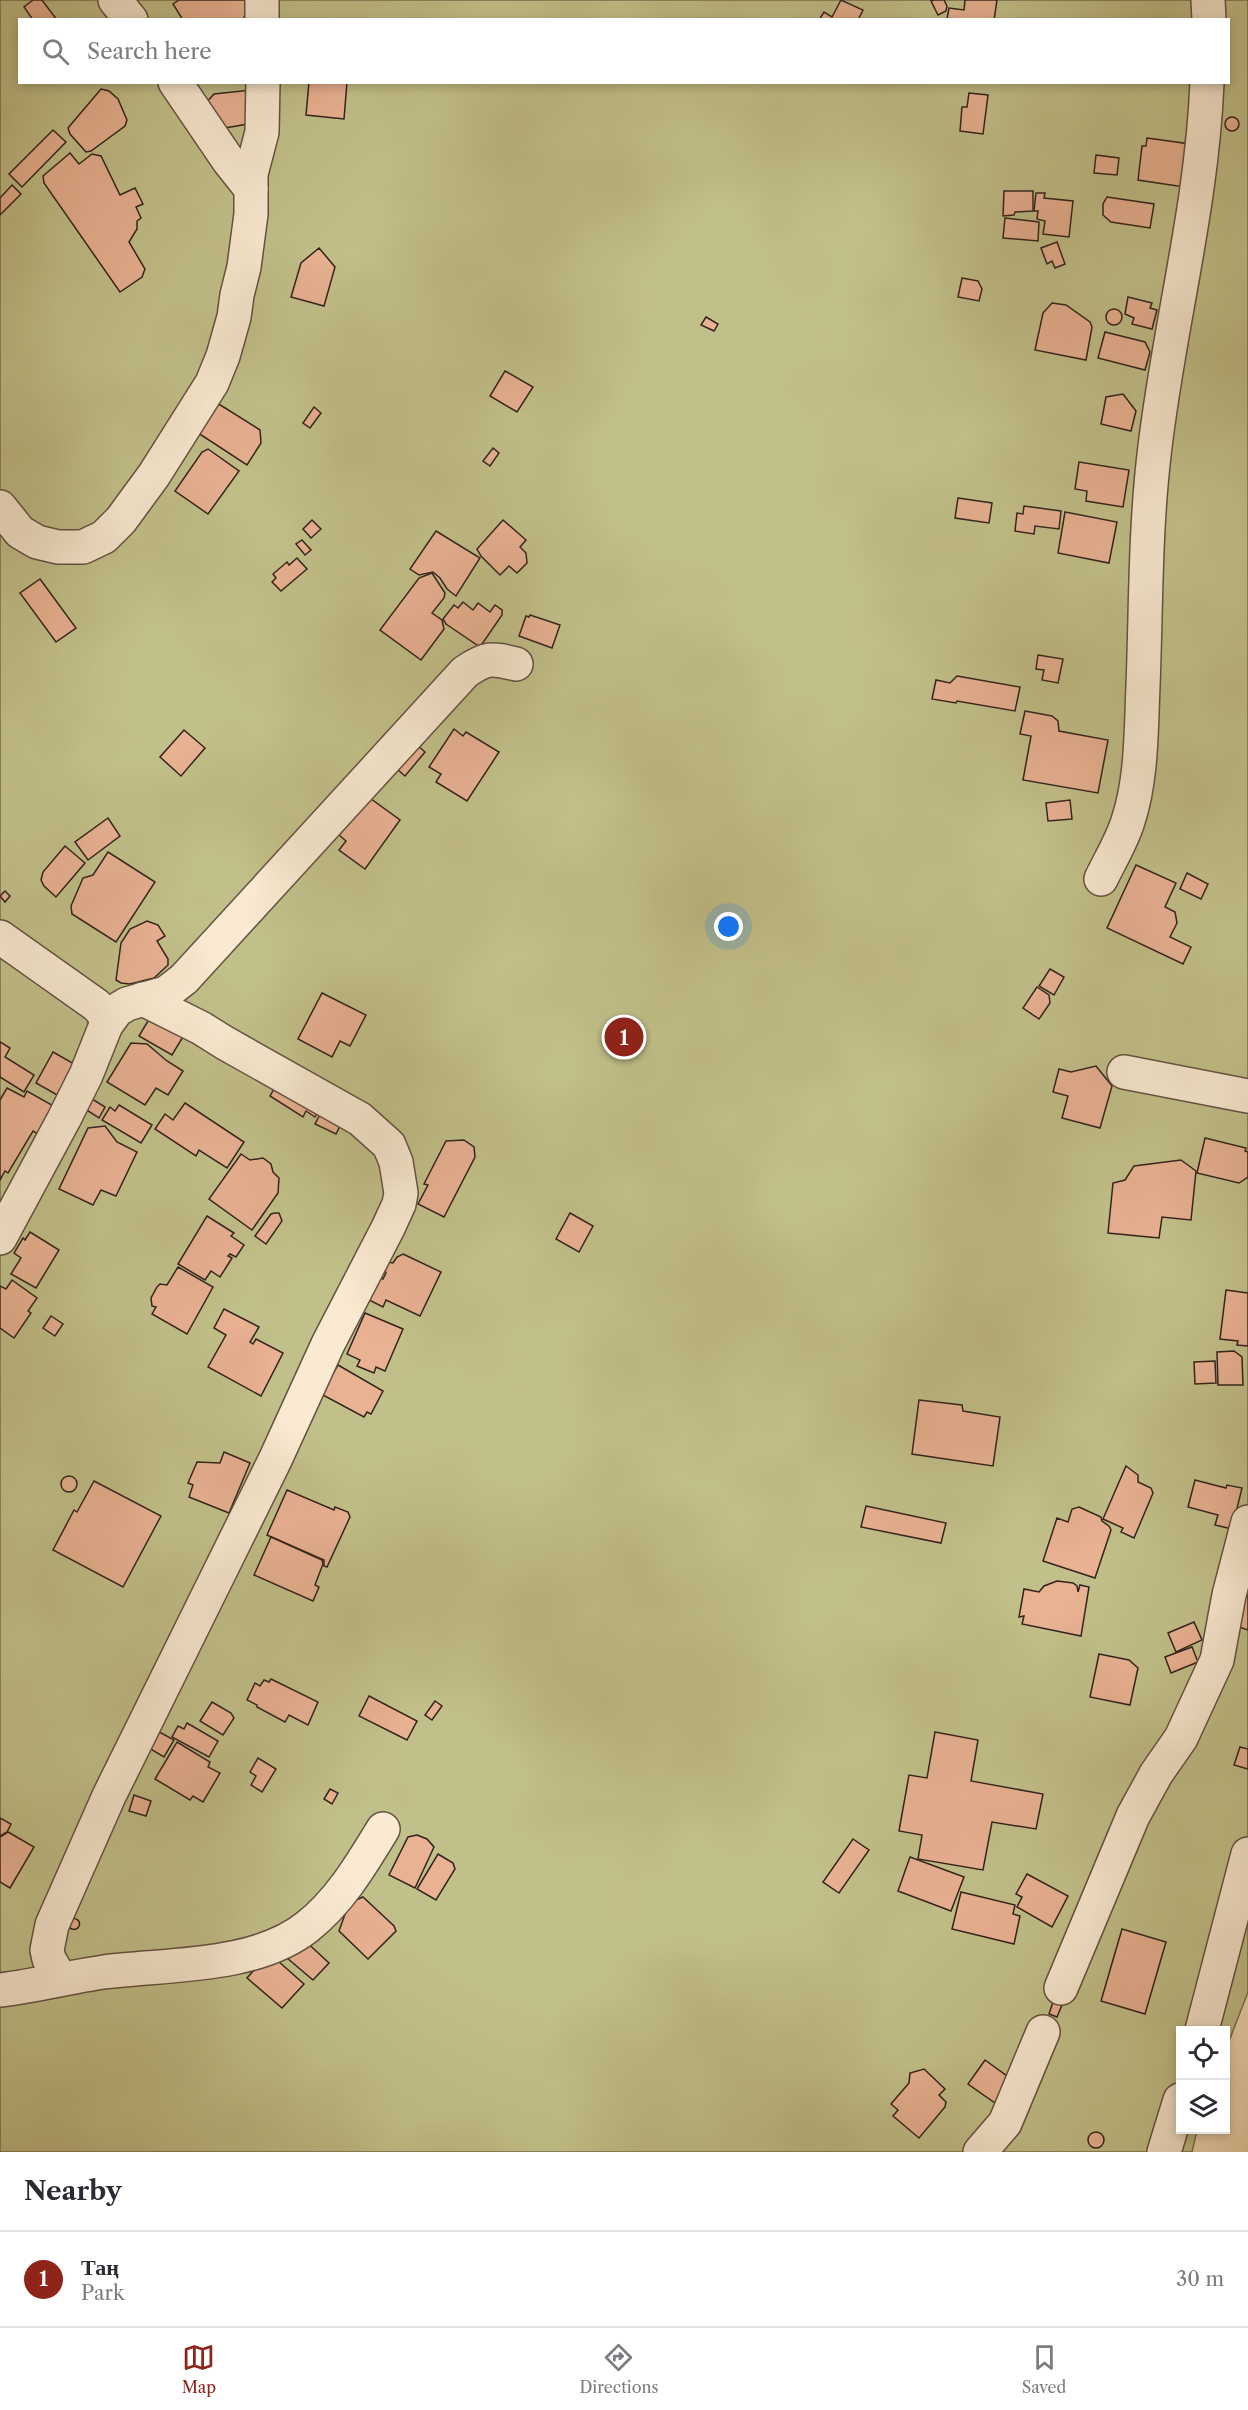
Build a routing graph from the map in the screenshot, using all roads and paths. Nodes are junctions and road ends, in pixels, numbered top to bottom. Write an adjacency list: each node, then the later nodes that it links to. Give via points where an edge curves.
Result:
1 (115, 0): 4 (street)
2 (262, 0): 5 (street)
3 (1208, 0): 6 (street)
4 (129, 18)
5 (262, 18)
6 (1209, 18)
7 (176, 84): 10 (street)
8 (263, 84): 10 (street, via 262,132)
9 (1207, 84): 13 (street, via 1193,223 1154,455 1136,790 1128,822)
10 (251, 189): 11 (street, via 244,267 223,356 206,393 121,519 104,537 83,547 58,547 37,542 20,532)
11 (0, 507)
12 (516, 664): 15 (street, via 482,660 465,672 184,980 166,993)
13 (1101, 879)
14 (0, 937): 16 (street, via 96,1005 104,1012)
15 (143, 999): 16 (street, via 117,1010); 23 (street, via 360,1119 389,1145 401,1192 388,1228 109,1796 57,1914 47,1950)
16 (106, 1025): 19 (street, via 86,1075)
17 (1124, 1072): 18 (street)
18 (1248, 1096)
19 (0, 1238)
20 (1248, 1522): 24 (street, via 1217,1660 1181,1738 1133,1816)
21 (383, 1829): 23 (street, via 352,1880 322,1913 306,1928 265,1950 230,1958)
22 (1248, 1854): 26 (street)
23 (60, 1978): 25 (street)
24 (1061, 1988)
25 (0, 1990)
26 (1203, 2026)
27 (1043, 2032): 29 (street, via 1005,2123)
28 (1176, 2113): 30 (street)
29 (980, 2152)
30 (1164, 2152)

